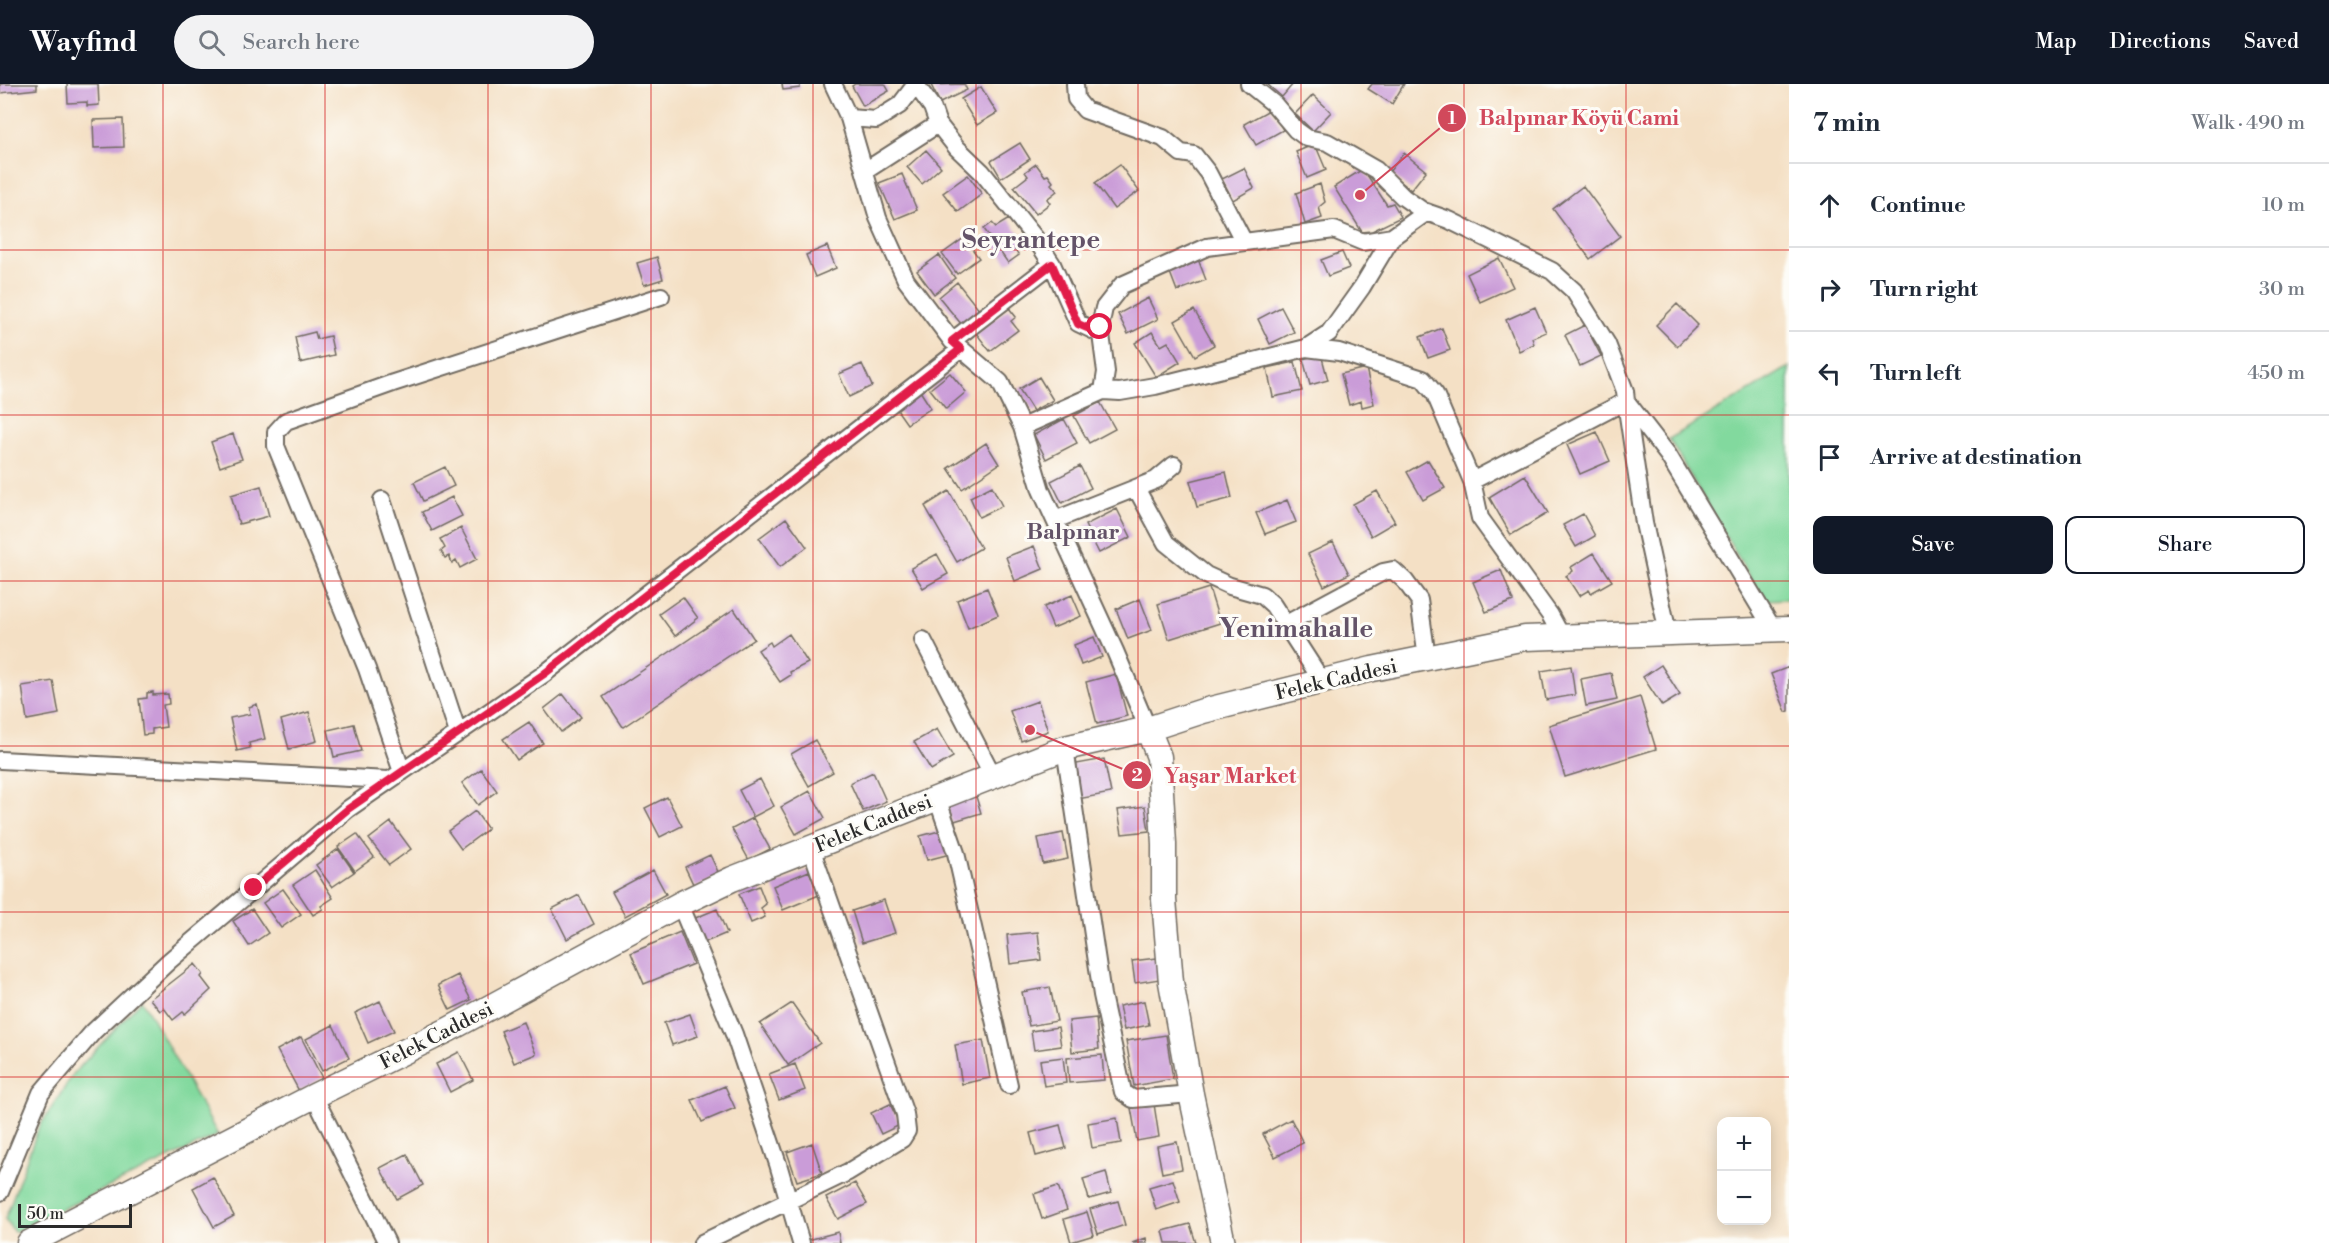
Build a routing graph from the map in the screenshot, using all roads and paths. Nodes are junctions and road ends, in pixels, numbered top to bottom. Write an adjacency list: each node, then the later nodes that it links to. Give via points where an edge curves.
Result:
1 (833, 84): 5 (street)
2 (916, 84): 5 (street, via 900,105 876,120); 6 (street, via 932,106)
3 (1075, 84): 10 (street, via 1076,99 1085,110 1162,138 1181,153 1194,155 1208,173)
4 (1249, 84): 8 (street, via 1307,138 1327,142 1376,170 1404,197)
5 (849, 118): 7 (street)
6 (938, 124): 7 (street); 11 (street, via 982,172)
7 (865, 171): 14 (street, via 878,218 906,280)
8 (1427, 212): 9 (street); 17 (street, via 1552,271 1574,291 1607,344)
9 (1392, 237): 10 (street, via 1363,242 1334,230); 15 (street, via 1329,333)
10 (1244, 242): 13 (street, via 1207,247 1122,285 1104,308)
11 (1052, 264): 13 (street, via 1078,324); 14 (street)
12 (661, 296): 35 (street, via 286,420 276,432 276,446 367,669)
13 (1101, 334): 16 (street, via 1106,372)
14 (956, 345): 18 (street, via 1000,382); 32 (street, via 544,674)
15 (1305, 348): 16 (street, via 1155,386); 20 (street, via 1339,352 1423,379 1435,394)
16 (1103, 391): 18 (street)
17 (1626, 401): 20 (street); 25 (street, via 1668,455); 26 (street, via 1644,523)
18 (1022, 427): 23 (street, via 1041,490)
19 (1174, 465): 21 (street, via 1156,480)
20 (1472, 481): 27 (street, via 1480,518)
21 (1136, 488): 23 (street); 24 (street, via 1166,543 1206,575 1262,595)
22 (382, 500): 32 (street)
23 (1055, 519): 31 (street)
24 (1286, 624): 29 (street, via 1393,570 1419,600); 30 (street)
25 (1781, 629): 26 (street, Felek Caddesi)
26 (1668, 633): 27 (street, Felek Caddesi)
27 (1562, 637): 29 (street, Felek Caddesi, via 1525,638)
28 (922, 640): 36 (street)
29 (1427, 658): 30 (street, Felek Caddesi)
30 (1322, 681): 31 (street, Felek Caddesi)
31 (1148, 729): 33 (street, Felek Caddesi); 41 (street, via 1159,757 1170,971)
32 (458, 733): 35 (street)
33 (1065, 748): 36 (street, Felek Caddesi); 41 (street, via 1102,995 1124,1092 1133,1099)
34 (0, 759): 35 (street)
35 (396, 776): 43 (street, via 339,816 169,961 93,1032 41,1093)
36 (993, 776): 37 (street, Felek Caddesi)
37 (937, 798): 38 (street, Felek Caddesi); 40 (street, via 956,853)
38 (811, 848): 39 (street, Felek Caddesi); 44 (street, via 897,1092 907,1131 902,1139 848,1172)
39 (680, 904): 42 (street, Felek Caddesi, via 448,1030); 44 (street, via 734,1034)
40 (1009, 1085)
41 (1191, 1094): 49 (street)
42 (314, 1096): 45 (street, Felek Caddesi); 46 (street)
43 (0, 1192)
44 (788, 1199): 47 (street); 48 (street)
45 (29, 1243)
46 (387, 1243)
47 (702, 1243)
48 (801, 1243)
49 (1223, 1243)

